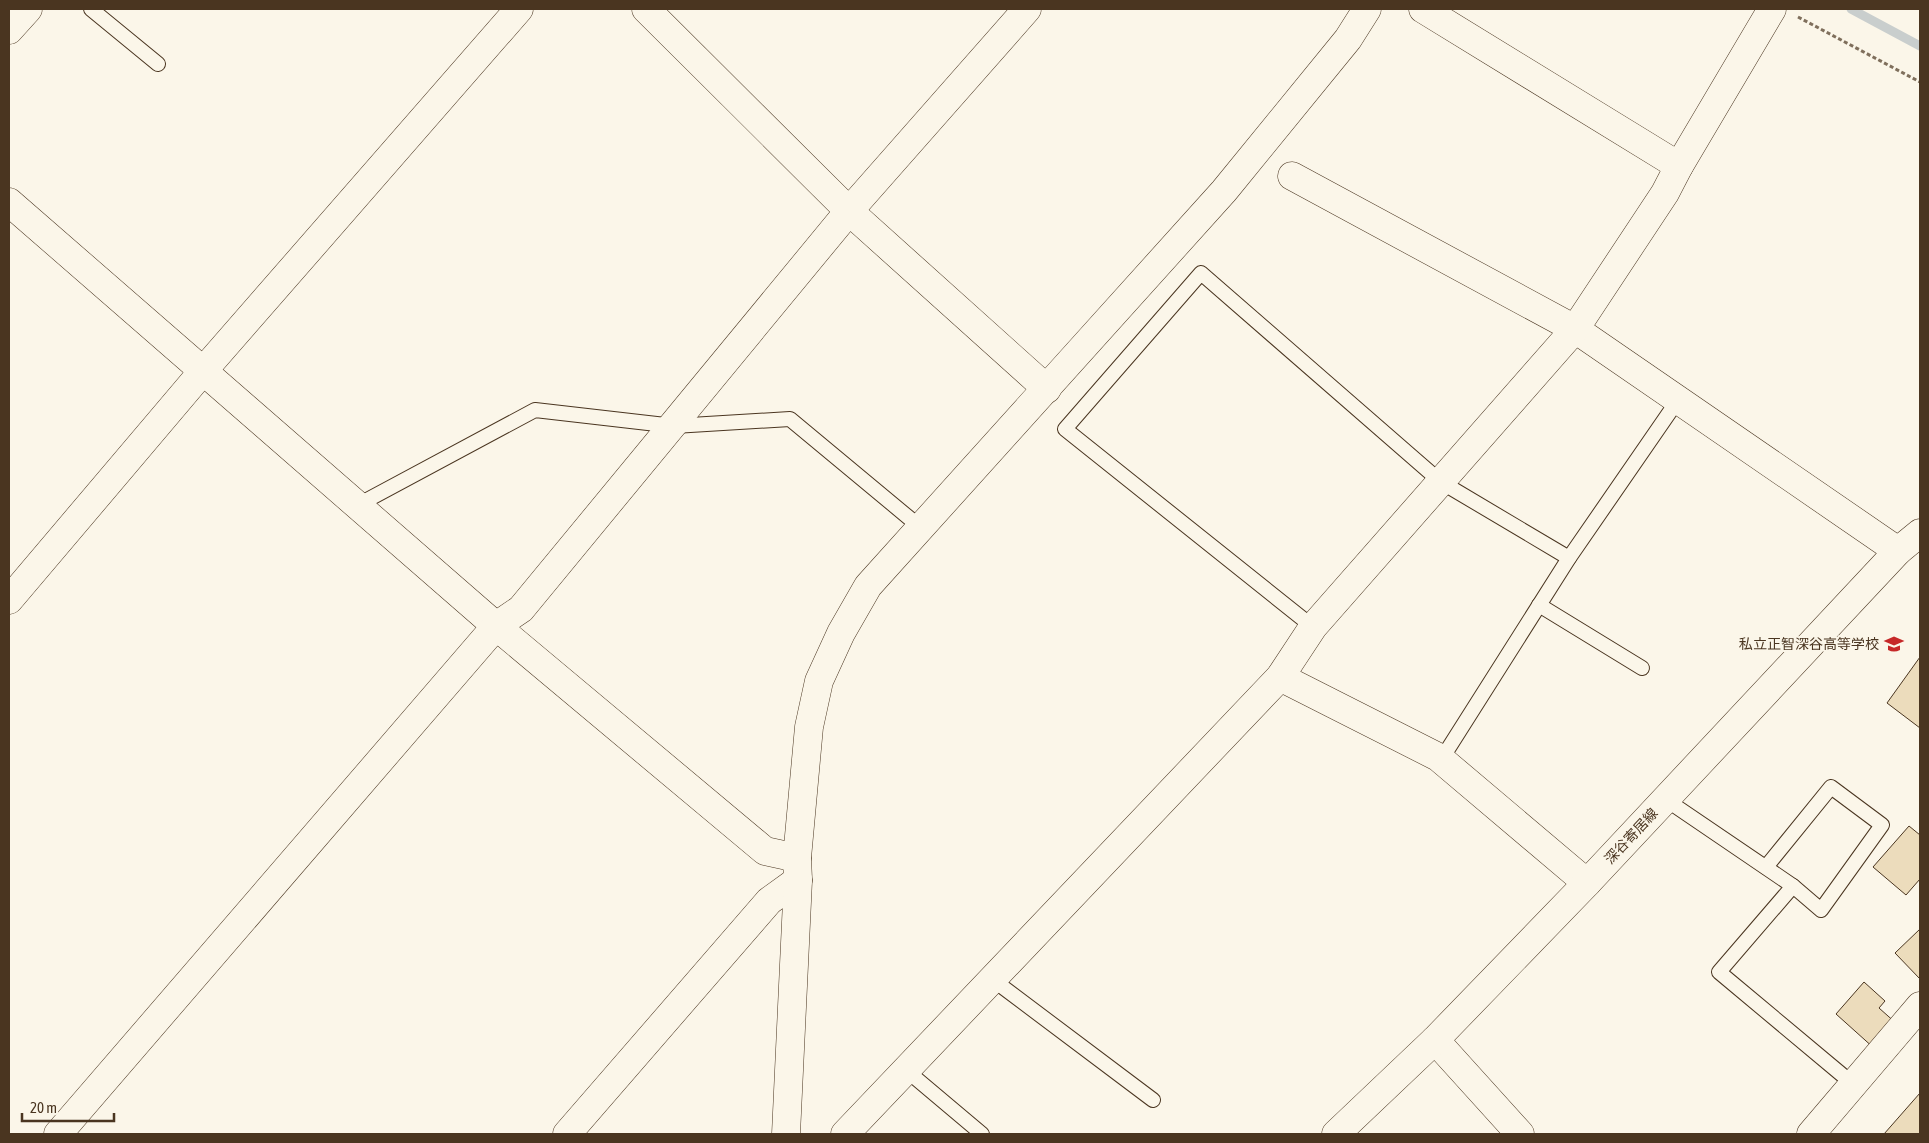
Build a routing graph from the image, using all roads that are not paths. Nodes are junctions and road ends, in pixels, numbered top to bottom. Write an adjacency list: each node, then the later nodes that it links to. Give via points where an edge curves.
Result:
1 (28, 9): 9 (street)
2 (90, 9): 10 (lane)
3 (520, 9): 16 (street)
4 (646, 9): 14 (street)
5 (1027, 9): 14 (street)
6 (1368, 9): 17 (street, via 1348,39 1224,191)
7 (1423, 9): 11 (street)
8 (1781, 11): 11 (street)
9 (9, 30)
10 (158, 64)
11 (1679, 166): 15 (street, via 1665,194)
12 (1292, 176): 15 (street)
13 (9, 202): 16 (street)
14 (849, 211): 17 (street); 19 (street)
15 (1575, 329): 18 (street); 20 (street)
16 (203, 371): 21 (street); 26 (street)
17 (1047, 389): 22 (street)
18 (1678, 400): 24 (street); 25 (lane)
19 (674, 426): 21 (lane, via 535,410); 22 (lane, via 790,420); 28 (street, via 521,609)
20 (1441, 482): 25 (lane); 29 (street); 29 (lane, via 1201,272 1065,429)
21 (356, 506): 28 (street)
22 (920, 527): 35 (street, via 868,586 819,681 809,727)
23 (1920, 533): 24 (street, 深谷寄居線)
24 (1898, 552): 33 (street, 深谷寄居線)
25 (1569, 558): 27 (lane)
26 (9, 600)
27 (1539, 605): 30 (lane); 32 (lane)
28 (496, 626): 35 (street, via 765,851); 44 (street)
29 (1313, 627): 31 (street)
30 (1642, 668)
31 (1280, 677): 32 (street); 38 (street)
32 (1441, 760): 36 (street)
33 (1665, 799): 34 (lane); 36 (street, 深谷寄居線)
34 (1766, 867): 37 (lane); 37 (lane, via 1832,787 1882,825 1821,910)
35 (798, 869): 45 (street); 46 (street)
36 (1587, 883): 40 (street, 深谷寄居線)
37 (1793, 886): 42 (lane, via 1719,972)
38 (992, 979): 41 (street); 43 (lane)
39 (1920, 1006): 42 (street)
40 (1435, 1040): 49 (street, 深谷寄居線); 50 (street)
41 (906, 1070): 47 (street); 48 (lane)
42 (1853, 1084): 51 (street)
43 (1153, 1100)
44 (58, 1134)
45 (567, 1134)
46 (786, 1134)
47 (845, 1134)
48 (982, 1134)
49 (1336, 1134)
50 (1520, 1134)
51 (1811, 1134)

